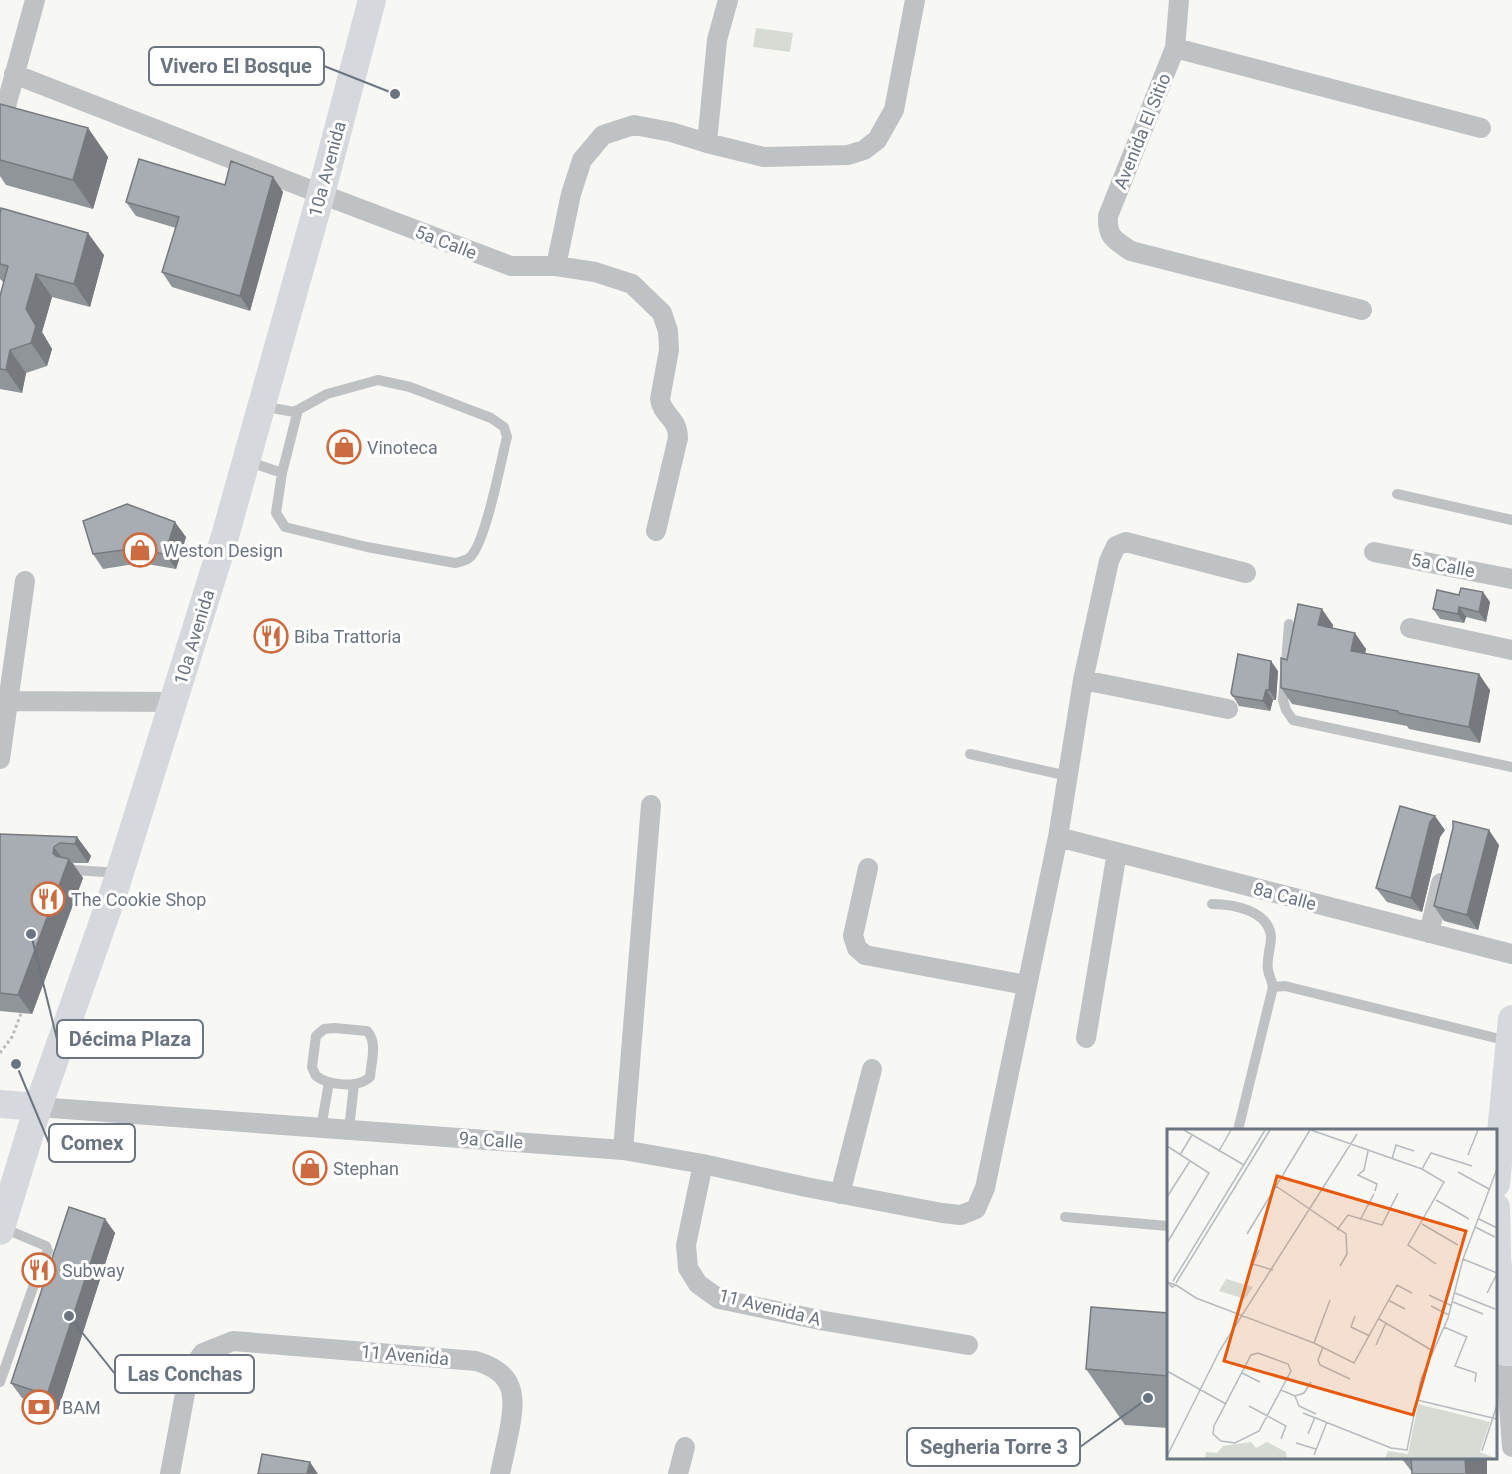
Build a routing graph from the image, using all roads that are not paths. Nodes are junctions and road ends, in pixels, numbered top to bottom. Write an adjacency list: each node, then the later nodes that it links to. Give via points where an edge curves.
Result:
1 (34, 0): 7 (street)
2 (372, 0): 11 (street, 10a Avenida)
3 (728, 0): 10 (street, via 717,40)
4 (915, 0): 10 (street, via 894,110 877,140 864,150 848,155 764,158)
5 (1179, 0): 6 (street, Avenida El Sitio)
6 (1174, 48): 9 (street); 13 (street, Avenida El Sitio, via 1108,216 1112,238 1131,251)
7 (14, 74): 8 (street); 11 (street, 5a Calle)
8 (0, 128)
9 (1481, 128)
10 (707, 143): 12 (street, via 634,125 603,135 582,160)
11 (321, 194): 12 (street, 5a Calle, via 511,266); 14 (street, 10a Avenida)
12 (556, 266): 20 (street, 5a Calle, via 595,272 632,284 662,313 669,350 660,399 678,429 678,438)
13 (1362, 310)
14 (262, 406): 15 (lane); 16 (street, 10a Avenida)
15 (298, 410): 17 (lane); 17 (lane, via 327,394 378,380 410,387 491,418 504,427 507,437 483,533 469,559 455,563 285,527 276,513)
16 (246, 461): 17 (lane); 30 (street, 10a Avenida)
17 (282, 473)
18 (1397, 494): 19 (lane)
19 (1512, 520)
20 (656, 531)
21 (1374, 552): 23 (street, 5a Calle)
22 (1246, 573): 28 (street, via 1126,542 1116,546 1109,561)
23 (1512, 579)
24 (25, 581): 29 (street)
25 (1289, 624): 35 (lane, via 1283,700 1293,720)
26 (1410, 628): 27 (street)
27 (1512, 650)
28 (1083, 680): 31 (street); 36 (street)
29 (10, 701): 30 (street); 32 (street)
30 (173, 702): 43 (street, 10a Avenida)
31 (1228, 709)
32 (2, 739): 34 (street)
33 (970, 754): 36 (lane)
34 (0, 759)
35 (1512, 767)
36 (1068, 776): 38 (street)
37 (651, 805): 59 (street)
38 (1058, 837): 39 (street, 8a Calle); 47 (street)
39 (1117, 852): 45 (street, 8a Calle); 50 (street)
40 (1447, 861): 45 (street)
41 (868, 868): 47 (street, via 853,936 857,948 865,955)
42 (74, 870): 43 (lane)
43 (122, 881): 55 (street, 10a Avenida)
44 (1212, 904): 48 (lane, via 1231,904 1260,917 1269,926 1267,968)
45 (1429, 933): 46 (street, 8a Calle)
46 (1512, 954)
47 (1026, 985): 62 (street, 9a Calle, via 985,1188 976,1209 961,1215 942,1213)
48 (1274, 987): 49 (lane); 57 (lane)
49 (1510, 1030): 61 (street)
50 (1086, 1038)
51 (872, 1069): 62 (street)
52 (329, 1082): 53 (lane); 53 (lane, via 316,1077 312,1067 316,1036 324,1029 334,1028 367,1031 374,1045 370,1077); 56 (lane)
53 (354, 1084): 58 (lane)
54 (0, 1104): 55 (street, 9a Calle)
55 (38, 1107): 56 (street, 9a Calle); 65 (street, 10a Avenida)
56 (321, 1128): 58 (street, 9a Calle)
57 (1238, 1129)
58 (349, 1130): 59 (street, 9a Calle)
59 (623, 1150): 60 (street, 9a Calle)
60 (703, 1164): 62 (street, 9a Calle); 67 (street, 11 Avenida A, via 686,1245 688,1268 698,1284 719,1299)
61 (1497, 1173)
62 (840, 1194)
63 (1065, 1217): 64 (lane)
64 (1167, 1226)
65 (1, 1229): 69 (lane, via 46,1246 48,1251)
66 (1497, 1266): 68 (street)
67 (968, 1345)
68 (1504, 1347): 70 (street)
69 (0, 1382)
70 (1512, 1447)
71 (684, 1448): 74 (street)
72 (170, 1474): 73 (street, 11 Avenida, via 189,1372 203,1353 233,1341 490,1365 505,1377 512,1389 514,1406)
73 (500, 1474)
74 (678, 1474)

